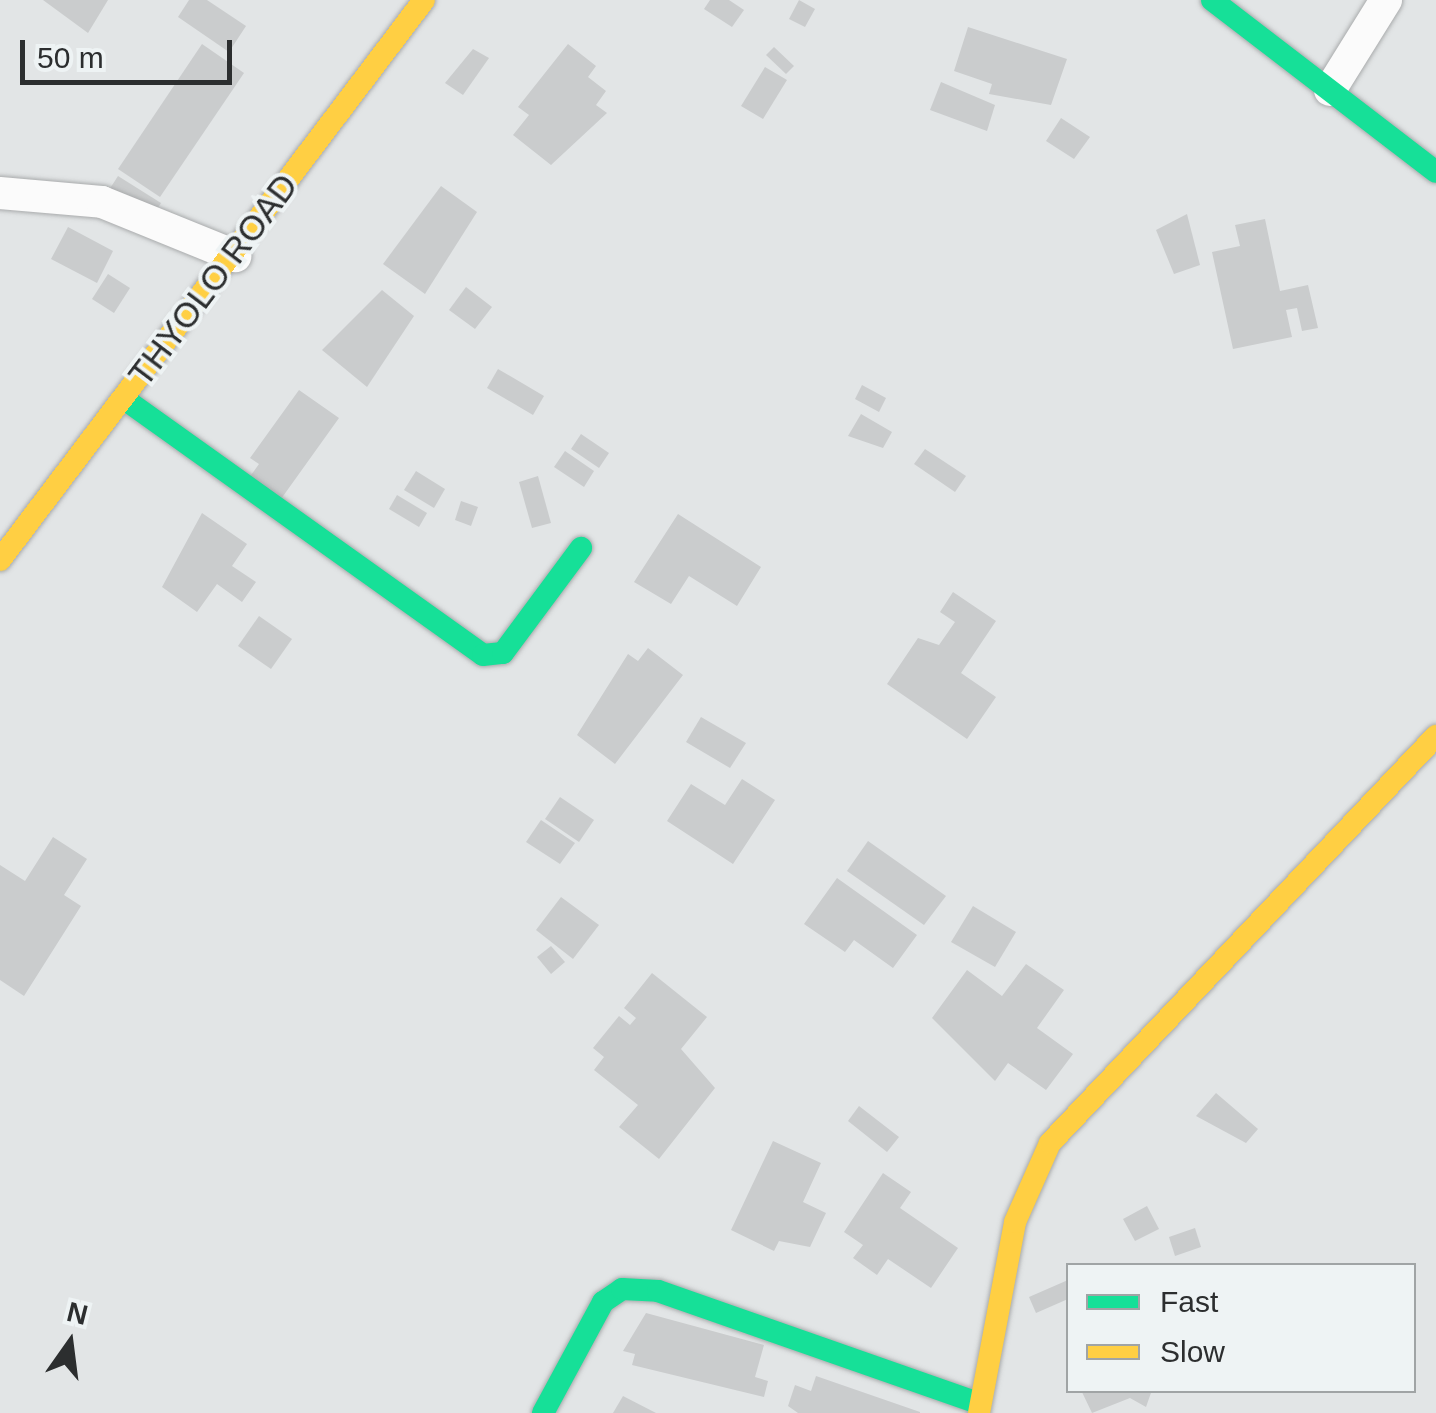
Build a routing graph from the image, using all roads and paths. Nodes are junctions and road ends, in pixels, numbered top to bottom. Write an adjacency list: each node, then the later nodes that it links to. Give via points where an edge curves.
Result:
1 (424, 0): 7 (main road, THYOLO ROAD)
2 (1212, 0): 4 (main road)
3 (1386, 0): 4 (street)
4 (1330, 90): 5 (main road)
5 (1436, 172)
6 (0, 193): 7 (street, via 102,202)
7 (235, 256): 8 (main road, THYOLO ROAD)
8 (123, 398): 9 (main road, via 482,654 503,652); 10 (main road, THYOLO ROAD)
9 (581, 548)
10 (0, 560)
11 (1436, 736): 12 (main road, via 1050,1143 1015,1222)
12 (980, 1409): 13 (main road, via 658,1291 622,1289 603,1302)
13 (543, 1413)

